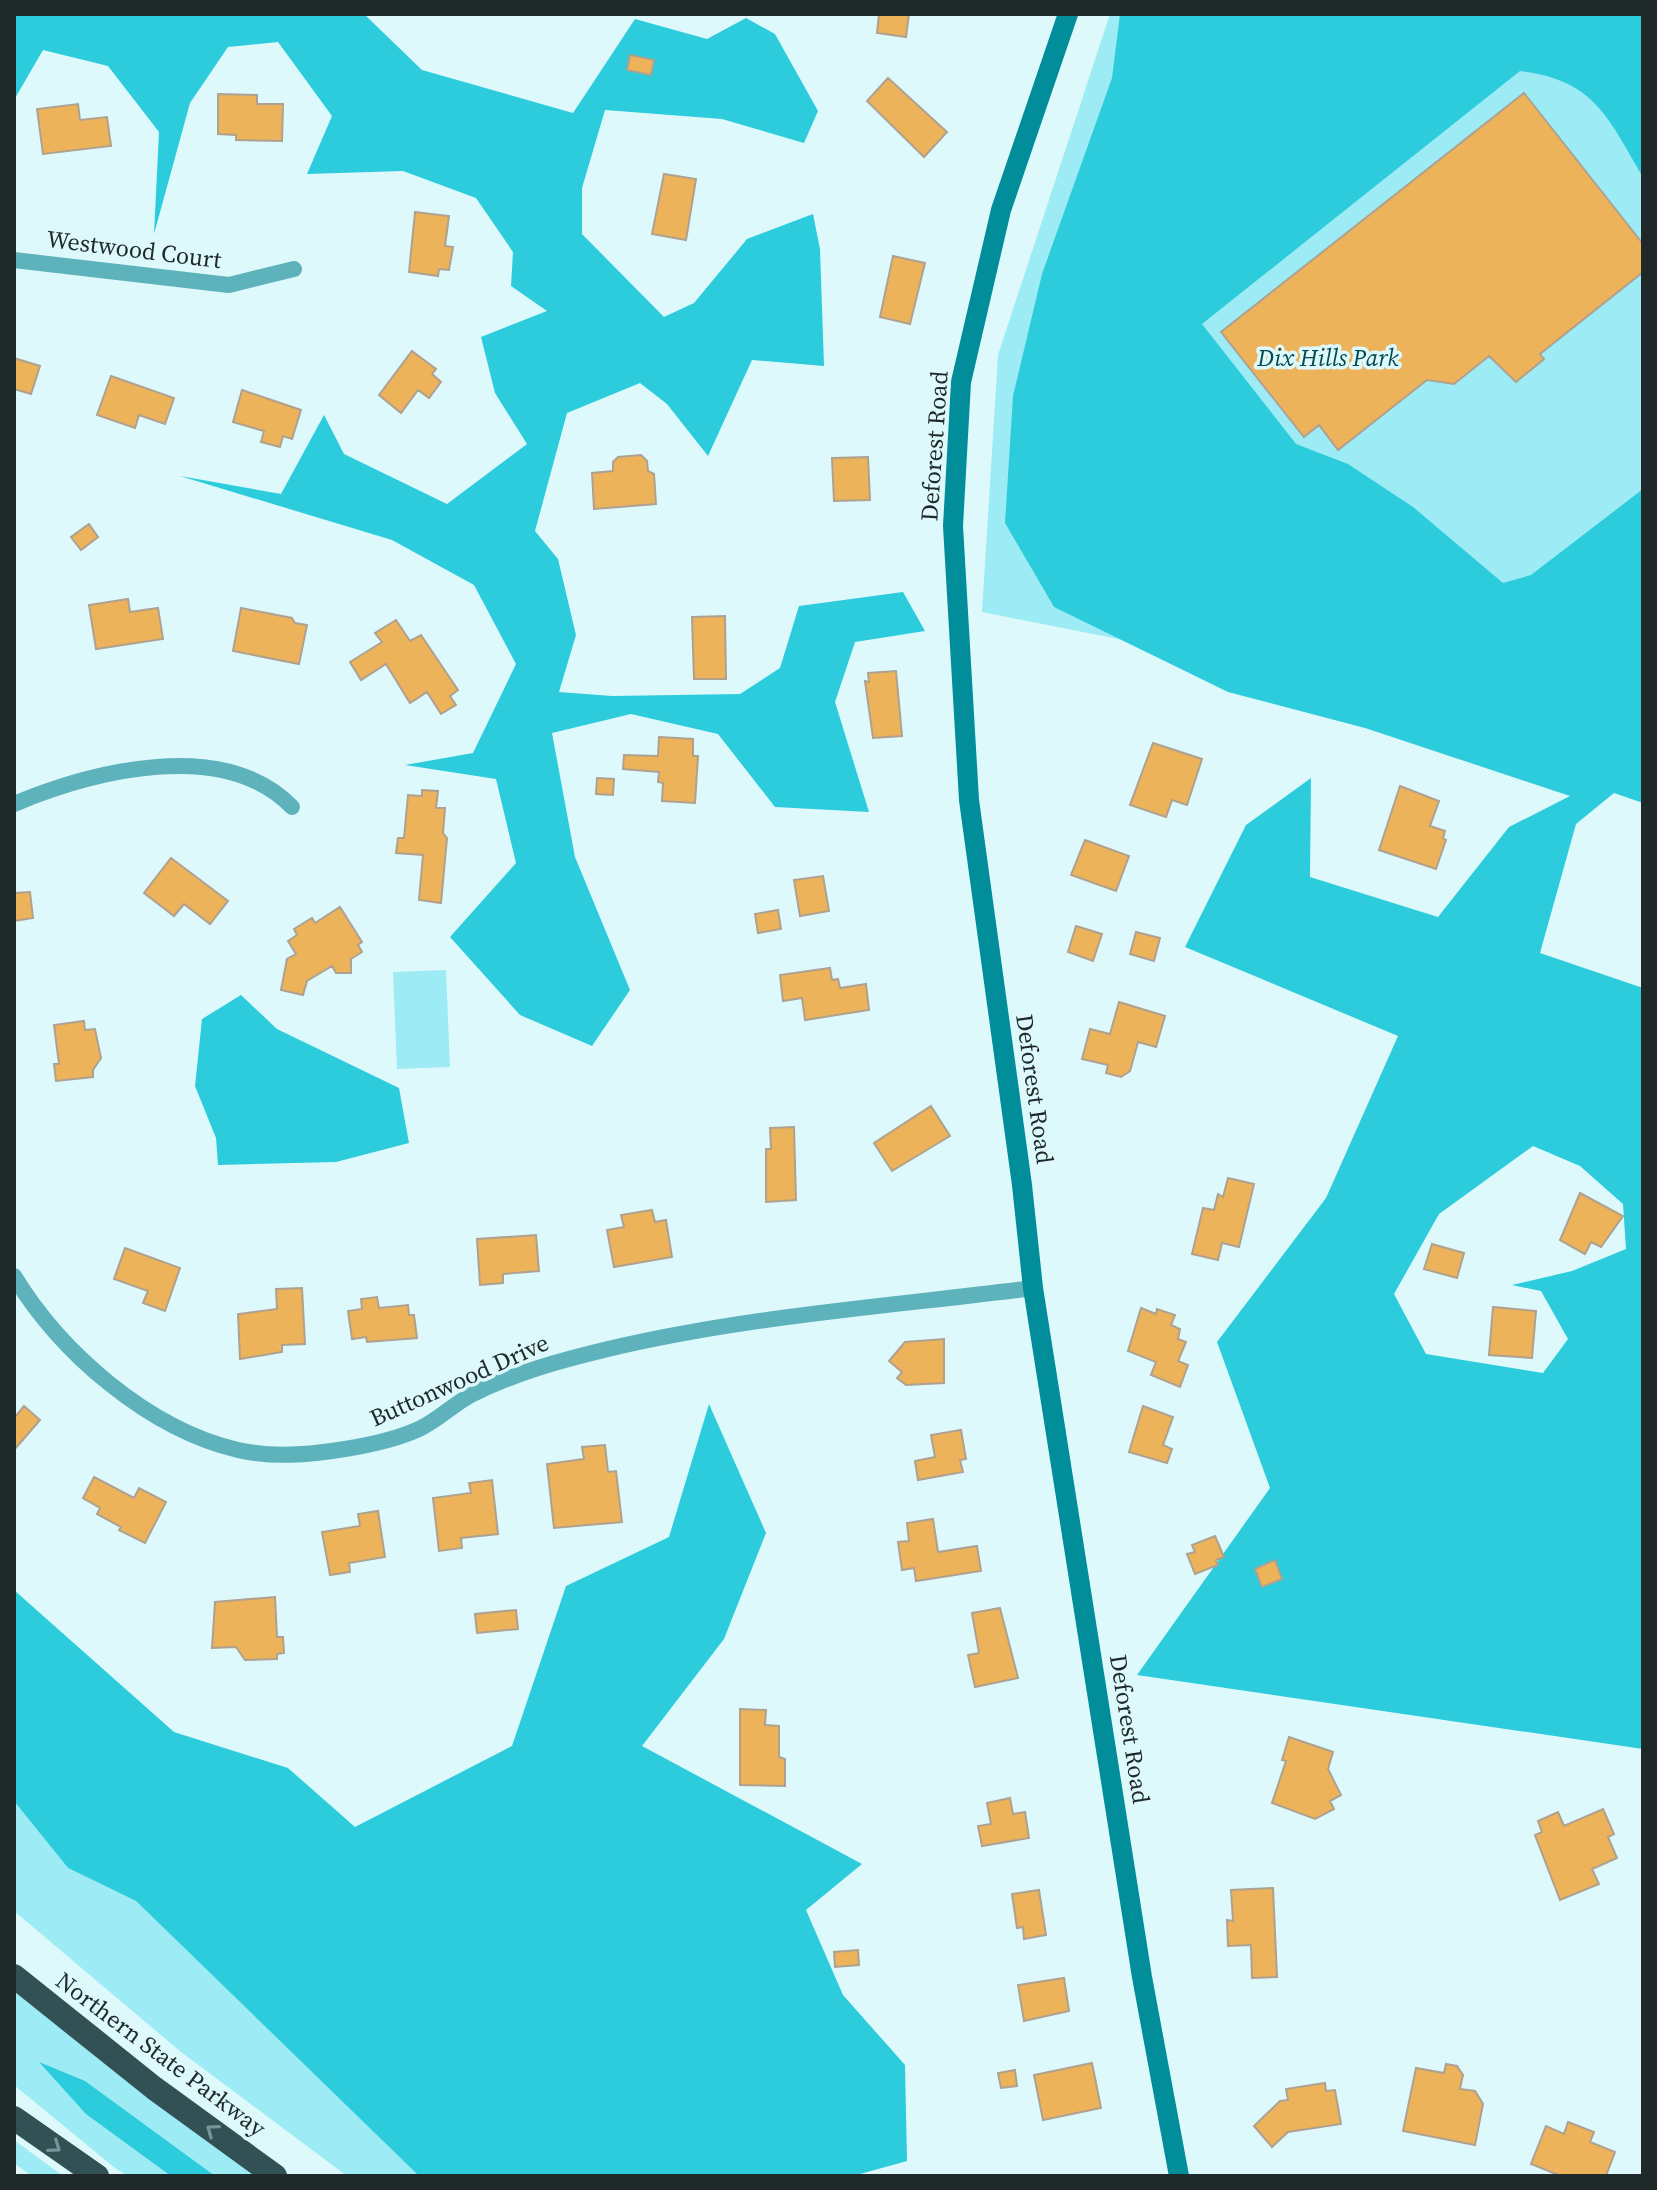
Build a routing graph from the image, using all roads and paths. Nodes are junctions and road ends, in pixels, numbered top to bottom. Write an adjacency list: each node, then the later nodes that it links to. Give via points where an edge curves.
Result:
1 (1068, 14): 7 (street, Deforest Road, via 1001,210 965,366 953,526 969,800)
2 (14, 260): 3 (street, Westwood Court, via 229,285)
3 (294, 269)
4 (14, 804): 5 (street, via 77,780 132,768 187,768 234,772 277,792)
5 (292, 807)
6 (14, 1276): 7 (street, Buttonwood Drive, via 46,1324 136,1404 236,1449 280,1456 369,1445 420,1428 471,1396 519,1376 624,1345 738,1325)
7 (1033, 1288): 12 (street, Deforest Road, via 1140,1964)
8 (14, 1976): 11 (highway, Northern State Parkway, one-way to 8)
9 (14, 2118): 10 (highway, one-way to 10)
10 (97, 2176)
11 (275, 2176)
12 (1179, 2176)

